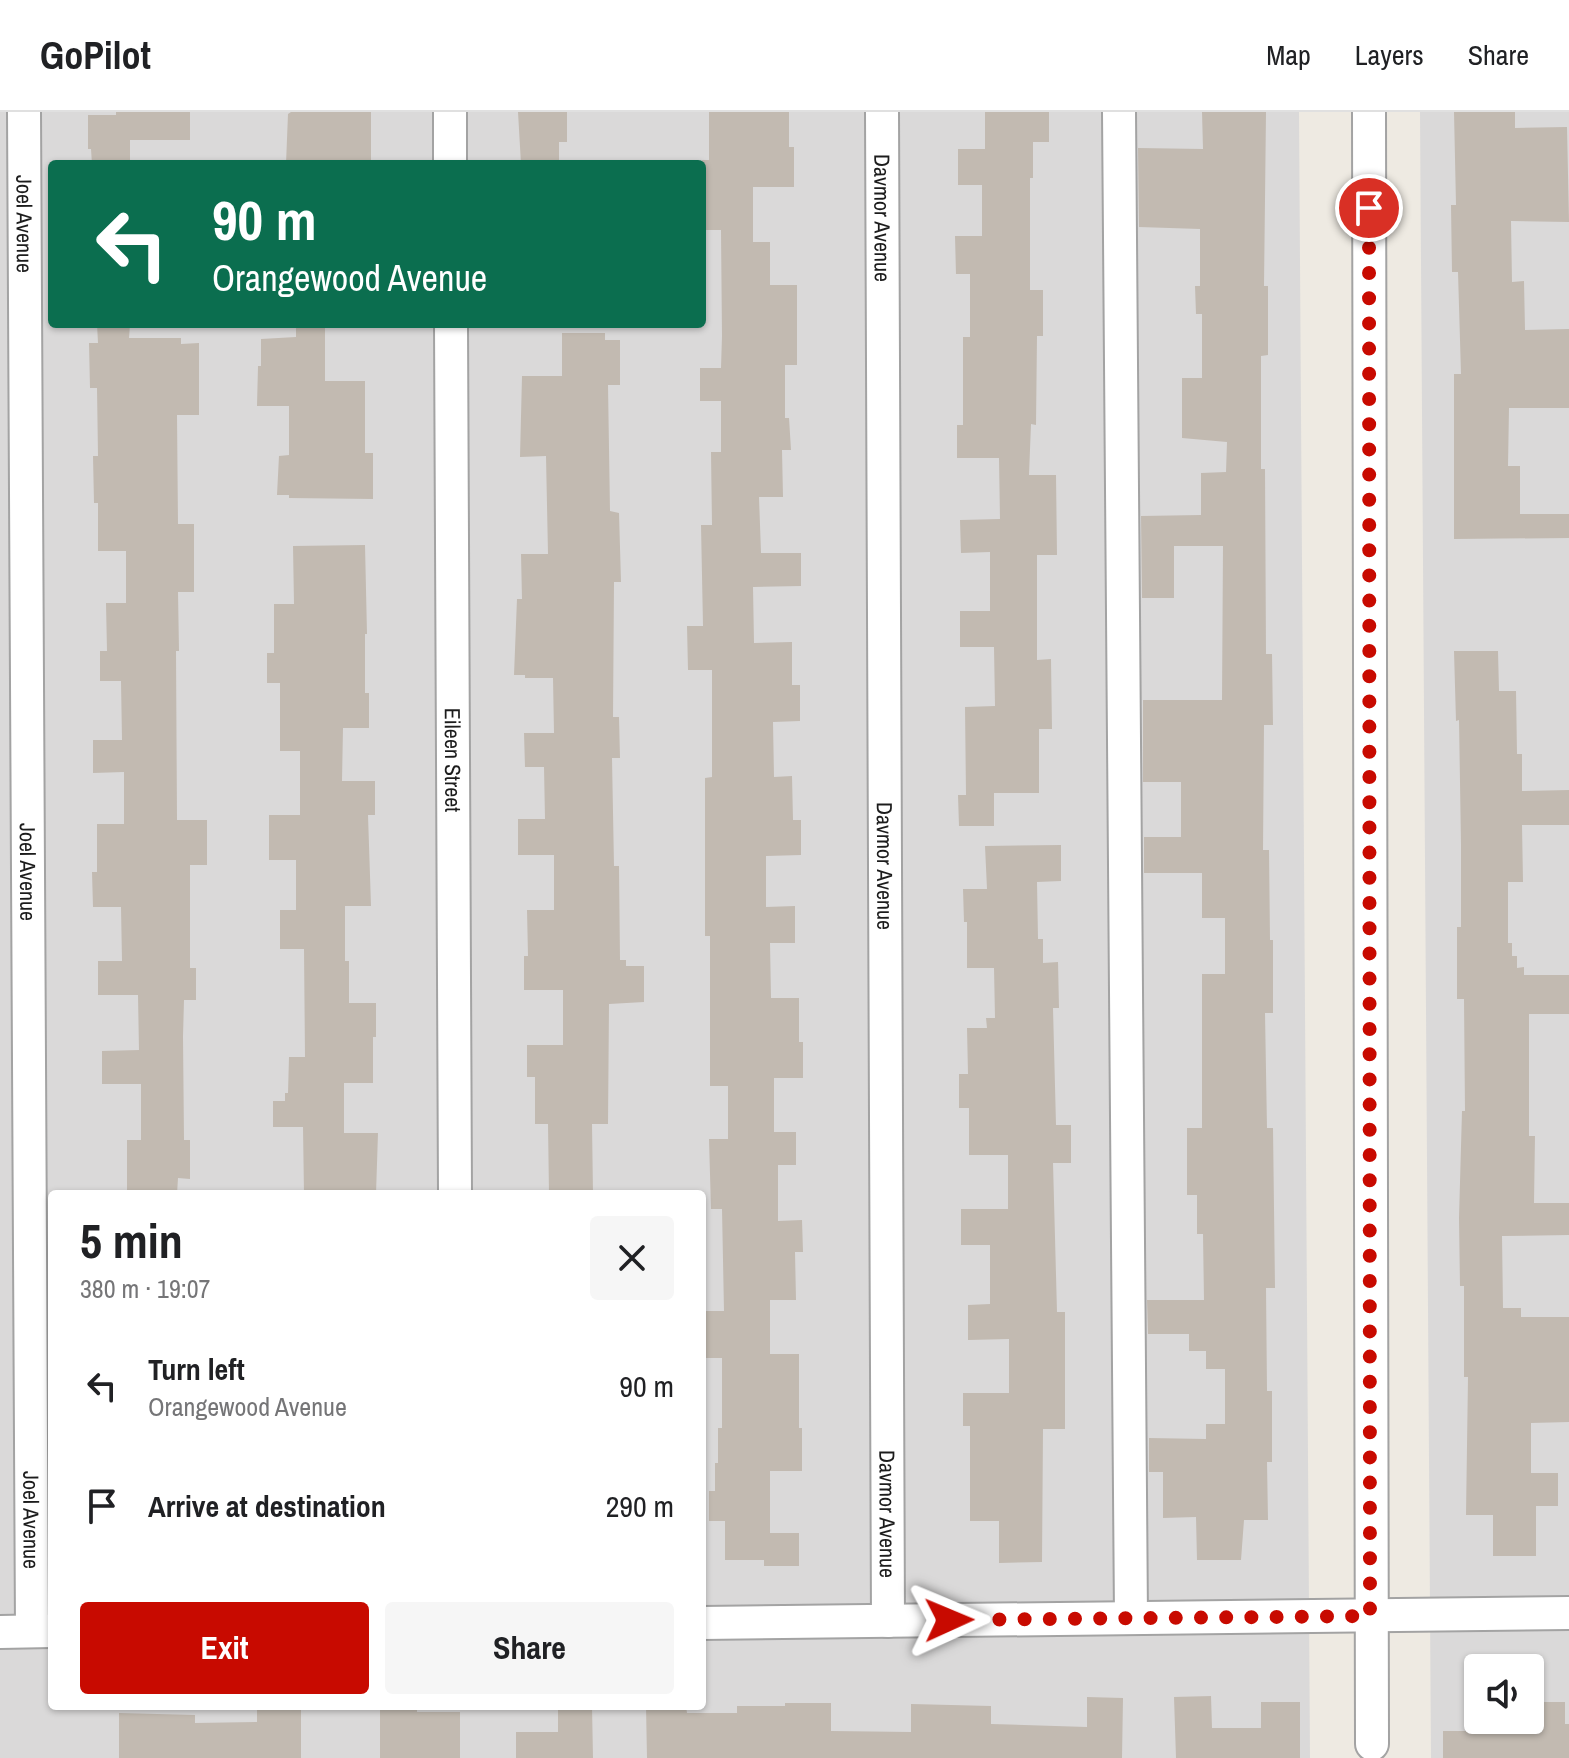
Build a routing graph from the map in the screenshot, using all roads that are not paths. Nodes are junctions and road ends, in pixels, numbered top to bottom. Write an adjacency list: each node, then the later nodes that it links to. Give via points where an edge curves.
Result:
1 (24, 112): 14 (street, Joel Avenue)
2 (450, 112): 6 (street)
3 (882, 112): 12 (street, Davmor Avenue)
4 (1119, 112): 11 (street)
5 (1369, 112): 10 (street)
6 (450, 160)
7 (451, 328): 8 (street, Eileen Street)
8 (455, 1190)
9 (1569, 1613): 10 (street)
10 (1370, 1616): 11 (street); 16 (street)
11 (1131, 1618): 12 (street)
12 (888, 1621): 13 (street)
13 (706, 1623)
14 (42, 1631): 15 (street)
15 (0, 1632)
16 (1372, 1744)

